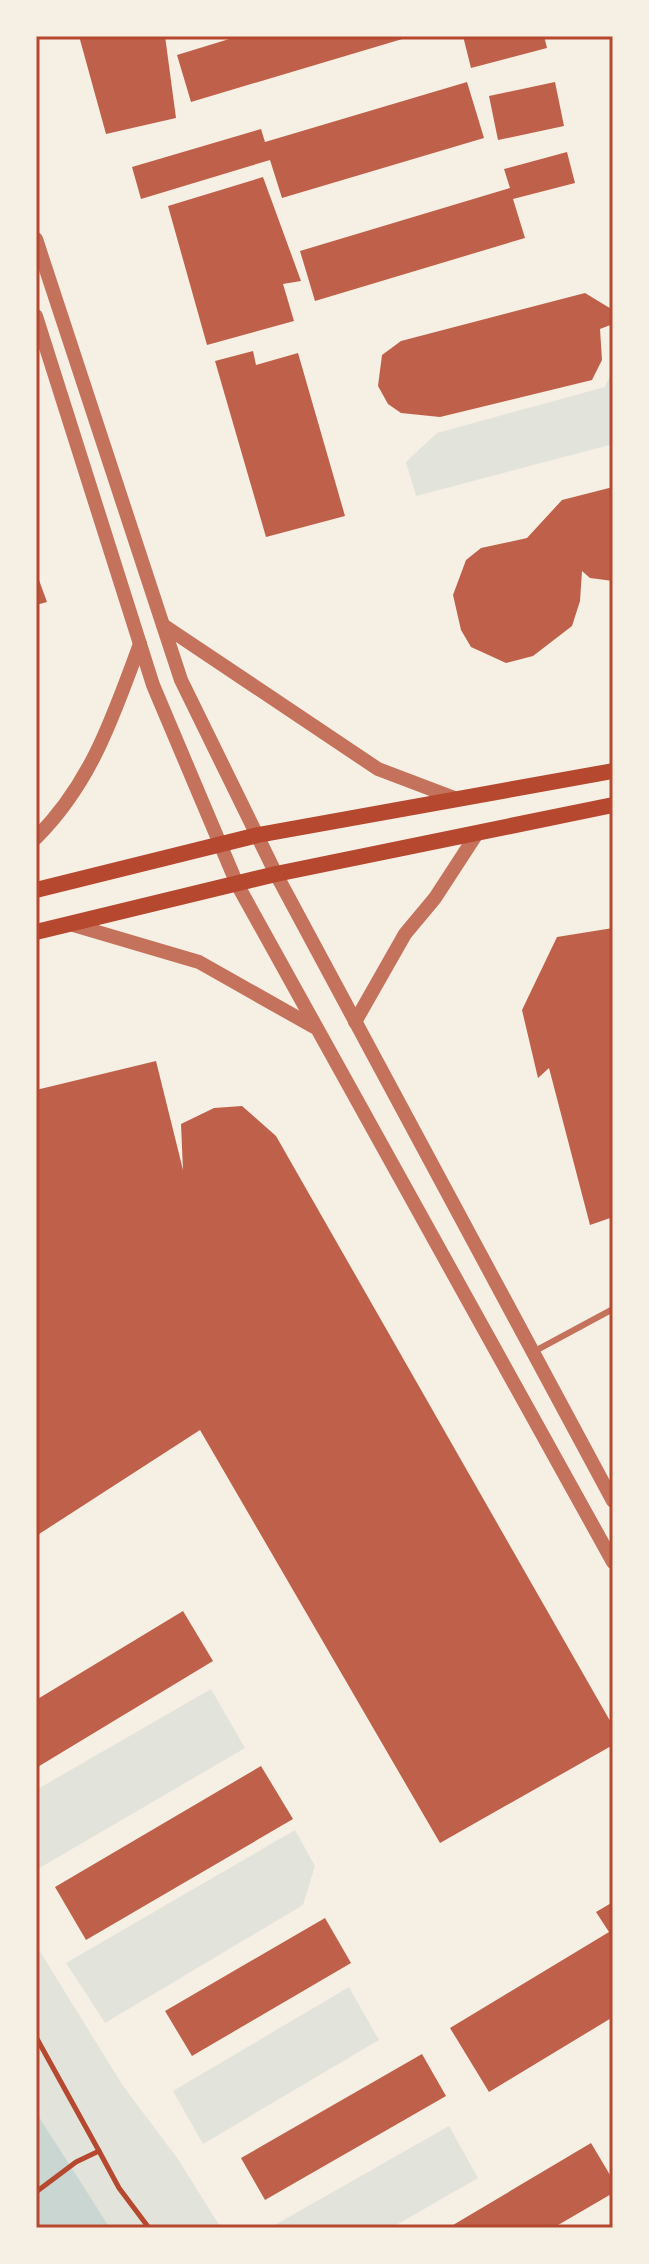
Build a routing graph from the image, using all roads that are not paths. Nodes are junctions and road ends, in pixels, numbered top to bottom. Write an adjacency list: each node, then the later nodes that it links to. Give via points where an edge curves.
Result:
1 (36, 239): 3 (street)
2 (36, 316): 4 (street)
3 (163, 625): 6 (street, via 378,769); 9 (street, via 181,680)
4 (140, 644): 10 (street, via 101,751 57,817); 11 (street)
5 (613, 771): 6 (main road)
6 (458, 799): 9 (main road)
7 (613, 805): 8 (main road)
8 (478, 832): 12 (main road); 17 (street, via 405,934)
9 (258, 835): 11 (main road); 12 (street)
10 (36, 838)
11 (220, 843): 13 (street); 14 (main road)
12 (276, 874): 13 (main road); 17 (street)
13 (237, 884): 15 (main road); 18 (street)
14 (36, 890)
15 (69, 924): 16 (main road); 18 (street, via 199,962)
16 (36, 932)
17 (355, 1022): 20 (street)
18 (317, 1028): 22 (street)
19 (613, 1309): 20 (lane)
20 (533, 1352): 21 (street)
21 (613, 1501)
22 (613, 1562)

